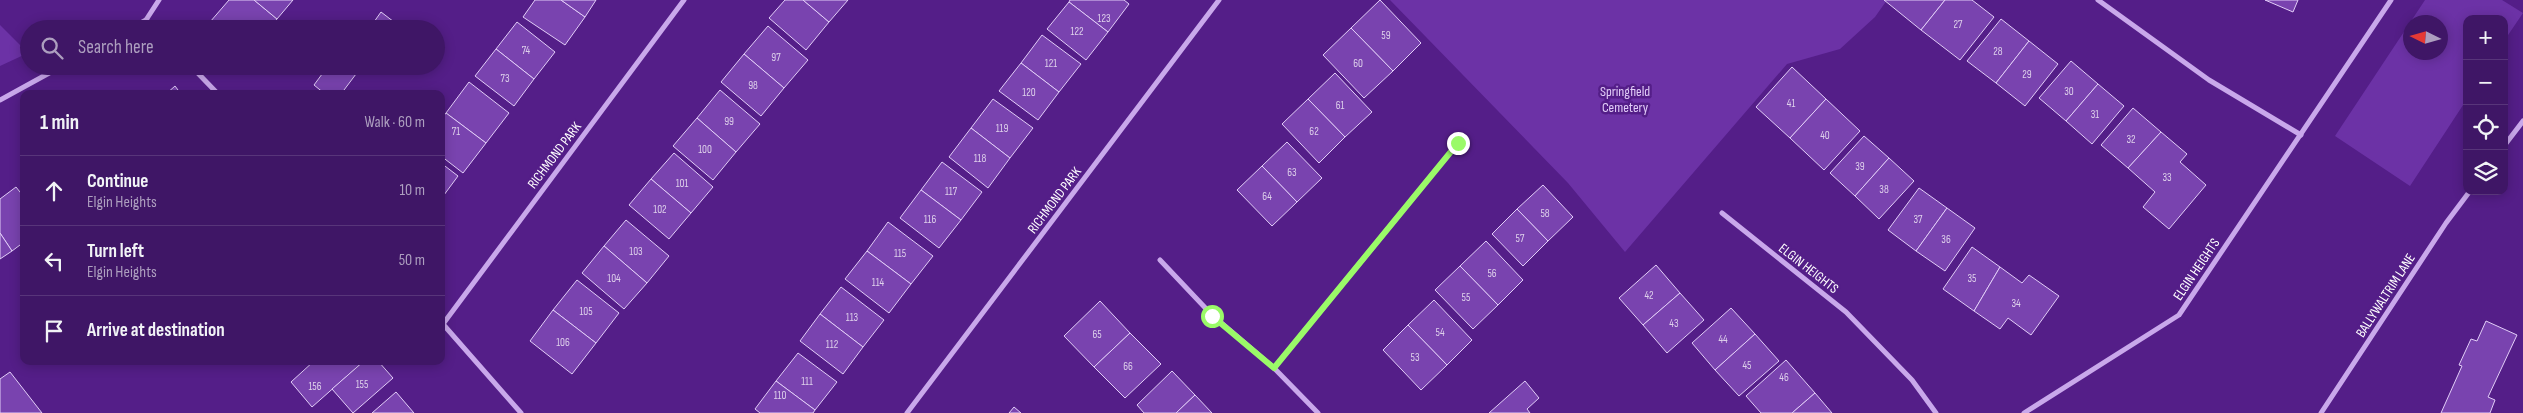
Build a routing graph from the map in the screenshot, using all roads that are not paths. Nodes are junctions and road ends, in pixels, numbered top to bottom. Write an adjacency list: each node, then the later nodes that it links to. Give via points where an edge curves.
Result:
1 (159, 0): 6 (street)
2 (684, 0): 18 (street, RICHMOND PARK)
3 (1219, 0): 22 (street, RICHMOND PARK)
4 (2098, 0): 12 (street, via 2208,80)
5 (2391, 0): 12 (street, ELGIN HEIGHTS)
6 (146, 20)
7 (46, 75): 10 (street)
8 (200, 75): 9 (street)
9 (214, 90)
10 (0, 100)
11 (2523, 122): 13 (street)
12 (2301, 135): 25 (street, ELGIN HEIGHTS, via 2179,315)
13 (2508, 141)
14 (1458, 143): 20 (street)
15 (2467, 195): 26 (street, BALLYWALTRIM LANE)
16 (1722, 213): 24 (street, ELGIN HEIGHTS, via 1846,312 1912,380)
17 (1160, 260): 20 (street, via 1212,316)
18 (445, 319)
19 (445, 326): 21 (street, RICHMOND PARK)
20 (1274, 368): 23 (street)
21 (521, 413)
22 (907, 413)
23 (1318, 413)
24 (1936, 413)
25 (2024, 413)
26 (2321, 413)

